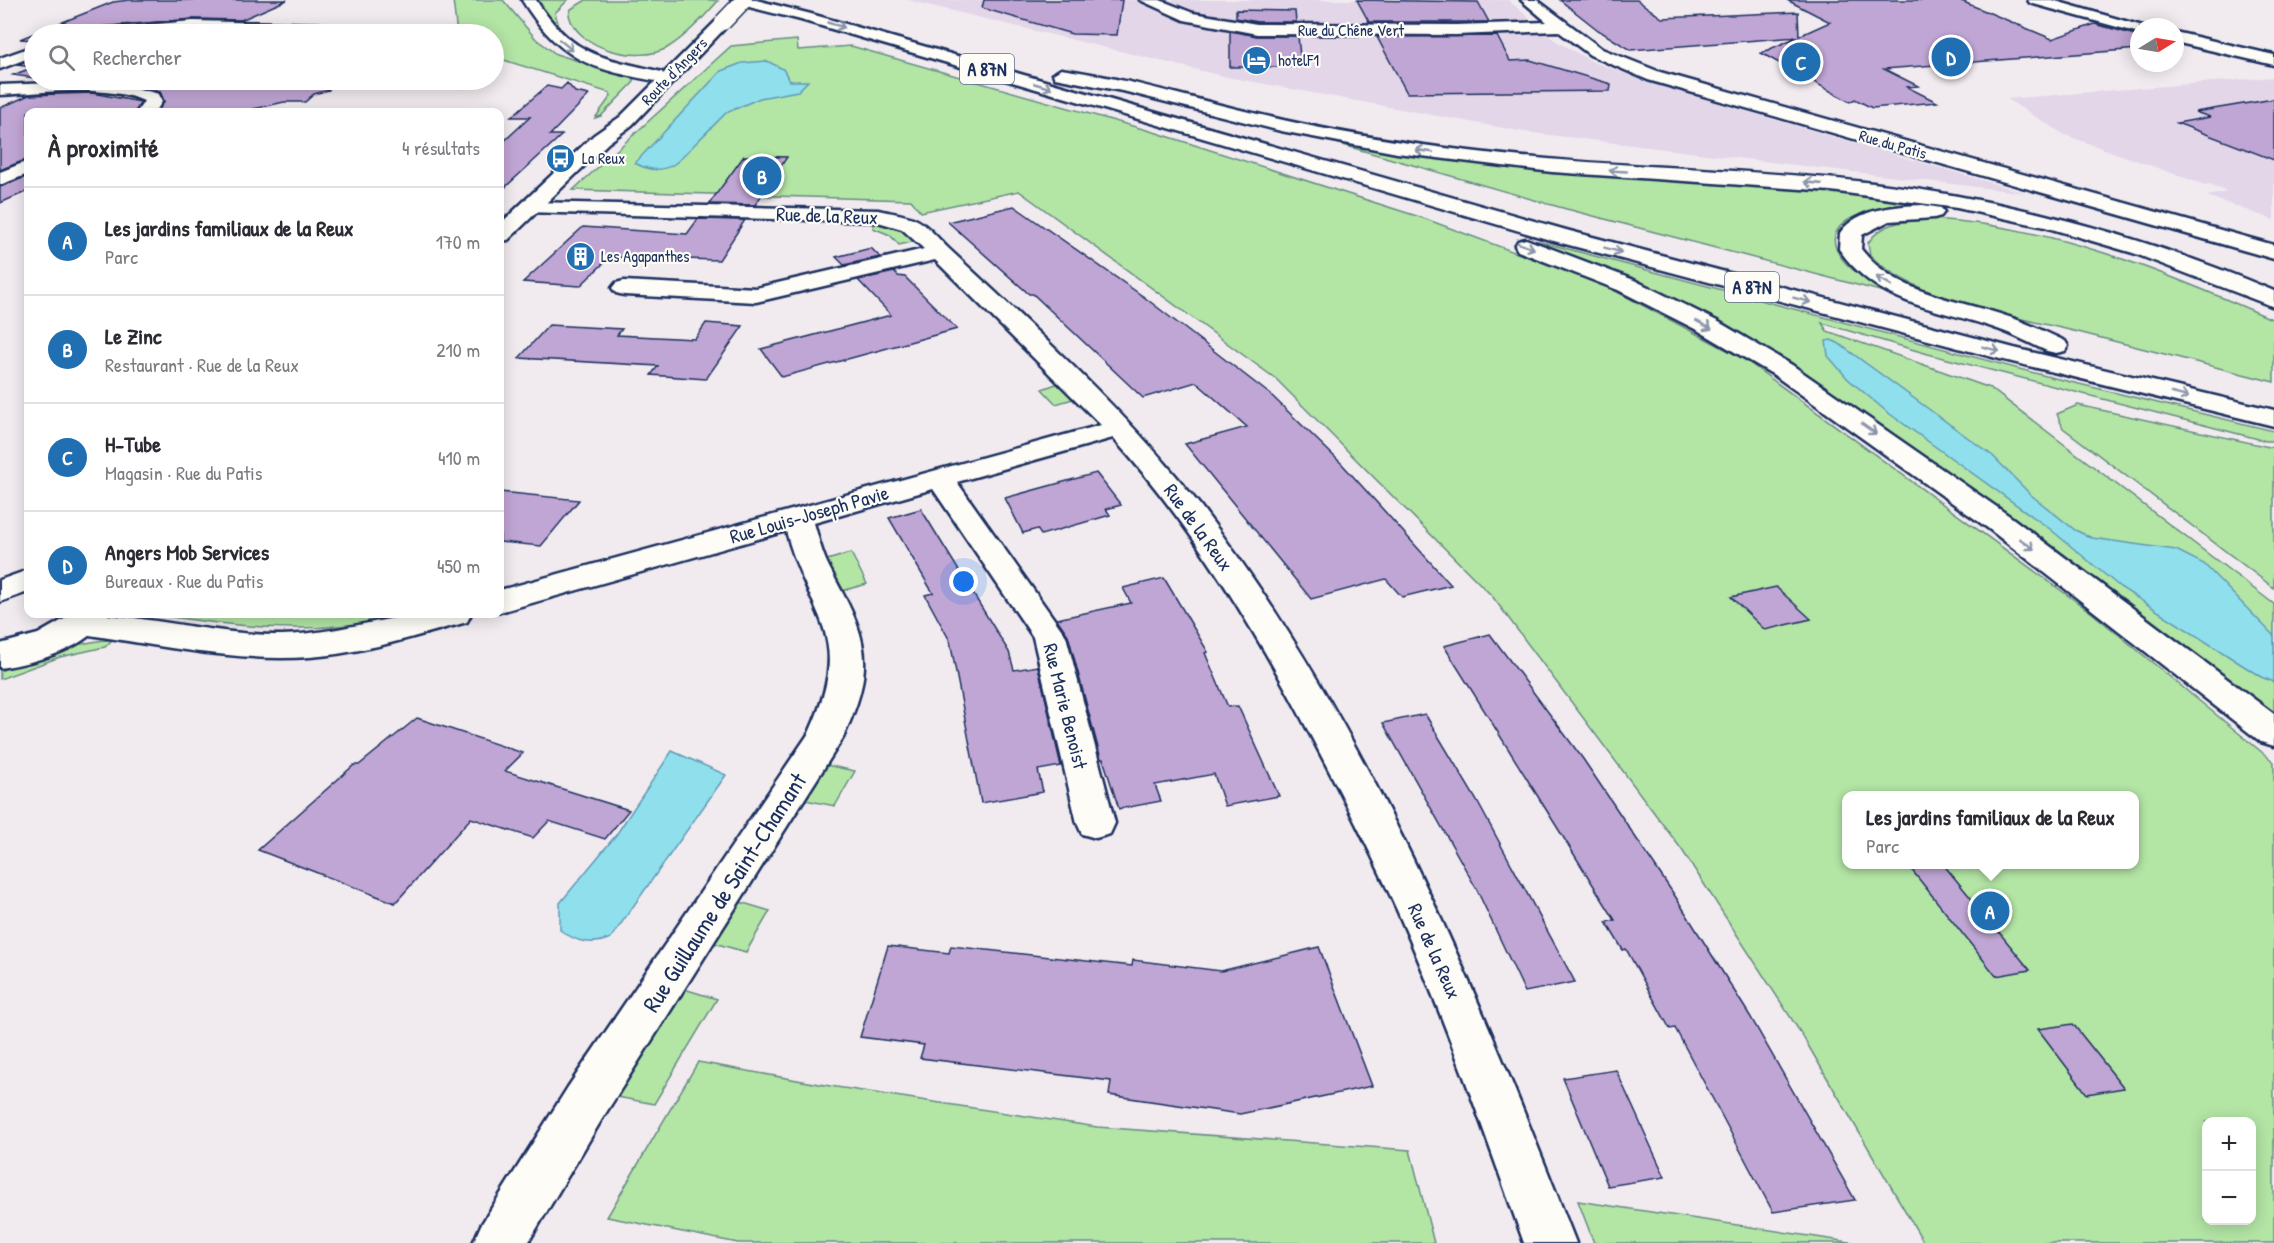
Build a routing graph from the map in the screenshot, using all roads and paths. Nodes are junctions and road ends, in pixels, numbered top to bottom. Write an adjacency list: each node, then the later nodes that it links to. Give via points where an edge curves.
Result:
1 (529, 0): 17 (main road, one-way to 17, via 550,31 574,52)
2 (733, 0): 9 (main road, Route d’Angers)
3 (738, 0): 23 (main road, A 87N, one-way to 23, via 806,16)
4 (744, 0): 9 (main road, Route d’Angers, bridge)
5 (791, 0): 16 (main road, A 87N)
6 (1147, 0): 10 (main road, Rue du Chêne Vert, via 1189,17 1257,29)
7 (1528, 0): 10 (main road, Rue du Patis)
8 (2035, 0): 11 (main road)
9 (718, 21): 17 (main road, Route d’Angers); 22 (main road, Route d’Angers, via 626,121)
10 (1559, 26): 29 (main road, Rue du Patis, via 1596,52 1654,76)
11 (2130, 26)
12 (2184, 39): 14 (main road)
13 (24, 55): 15 (main road)
14 (2274, 60)
15 (0, 64)
16 (1059, 74): 31 (main road, one-way to 16, via 2098,236 1956,202 1804,182 1590,169 1426,151 1270,123 1109,80); 33 (main road, A 87N, via 1573,220)
17 (656, 76): 22 (main road, Route d’Angers, via 611,122)
18 (24, 89): 19 (main road)
19 (0, 90)
20 (108, 90): 21 (main road, via 139,92 153,98)
21 (149, 108)
22 (601, 139): 26 (main road, Route d’Angers)
23 (1234, 142): 35 (main road, A 87N, one-way to 35, via 1683,269); 45 (main road, one-way to 45, via 1279,164 1554,256 1626,285 1708,326 1783,370 1990,516)
24 (24, 169): 25 (main road)
25 (0, 179)
26 (531, 208): 27 (main road, Route d’Angers); 28 (main road, Rue de la Reux, via 889,217 910,224)
27 (504, 232)
28 (939, 252): 30 (main road, via 756,295); 36 (main road, Rue de la Reux)
29 (2274, 252)
30 (624, 288)
31 (2274, 300)
32 (2274, 311): 33 (main road, one-way to 32, via 2002,322 1932,302 1888,284 1854,258 1851,233 1867,221 1893,214 1949,213 1992,218 2063,234 2138,258)
33 (2056, 346): 34 (main road, A 87N)
34 (2274, 398)
35 (2274, 418)
36 (1119, 428): 37 (main road, Rue Louis-Joseph Pavie); 48 (main road, Rue de la Reux, via 1164,480 1246,592 1284,652 1372,816 1469,1031)
37 (939, 478): 38 (main road, Rue Louis-Joseph Pavie); 46 (main road, Rue Marie Benoist, via 1048,636)
38 (797, 518): 41 (main road, Rue Louis-Joseph Pavie); 47 (main road, Rue Guillaume de Saint-Chamant, via 810,560 837,611 847,654 834,718 825,738 585,1103)
39 (24, 582): 40 (main road)
40 (0, 592)
41 (504, 600)
42 (88, 618): 43 (main road, via 200,641 298,645 369,636); 44 (main road, via 43,645)
43 (439, 618)
44 (0, 656)
45 (2274, 733)
46 (1096, 823)
47 (499, 1243)
48 (1550, 1243)

